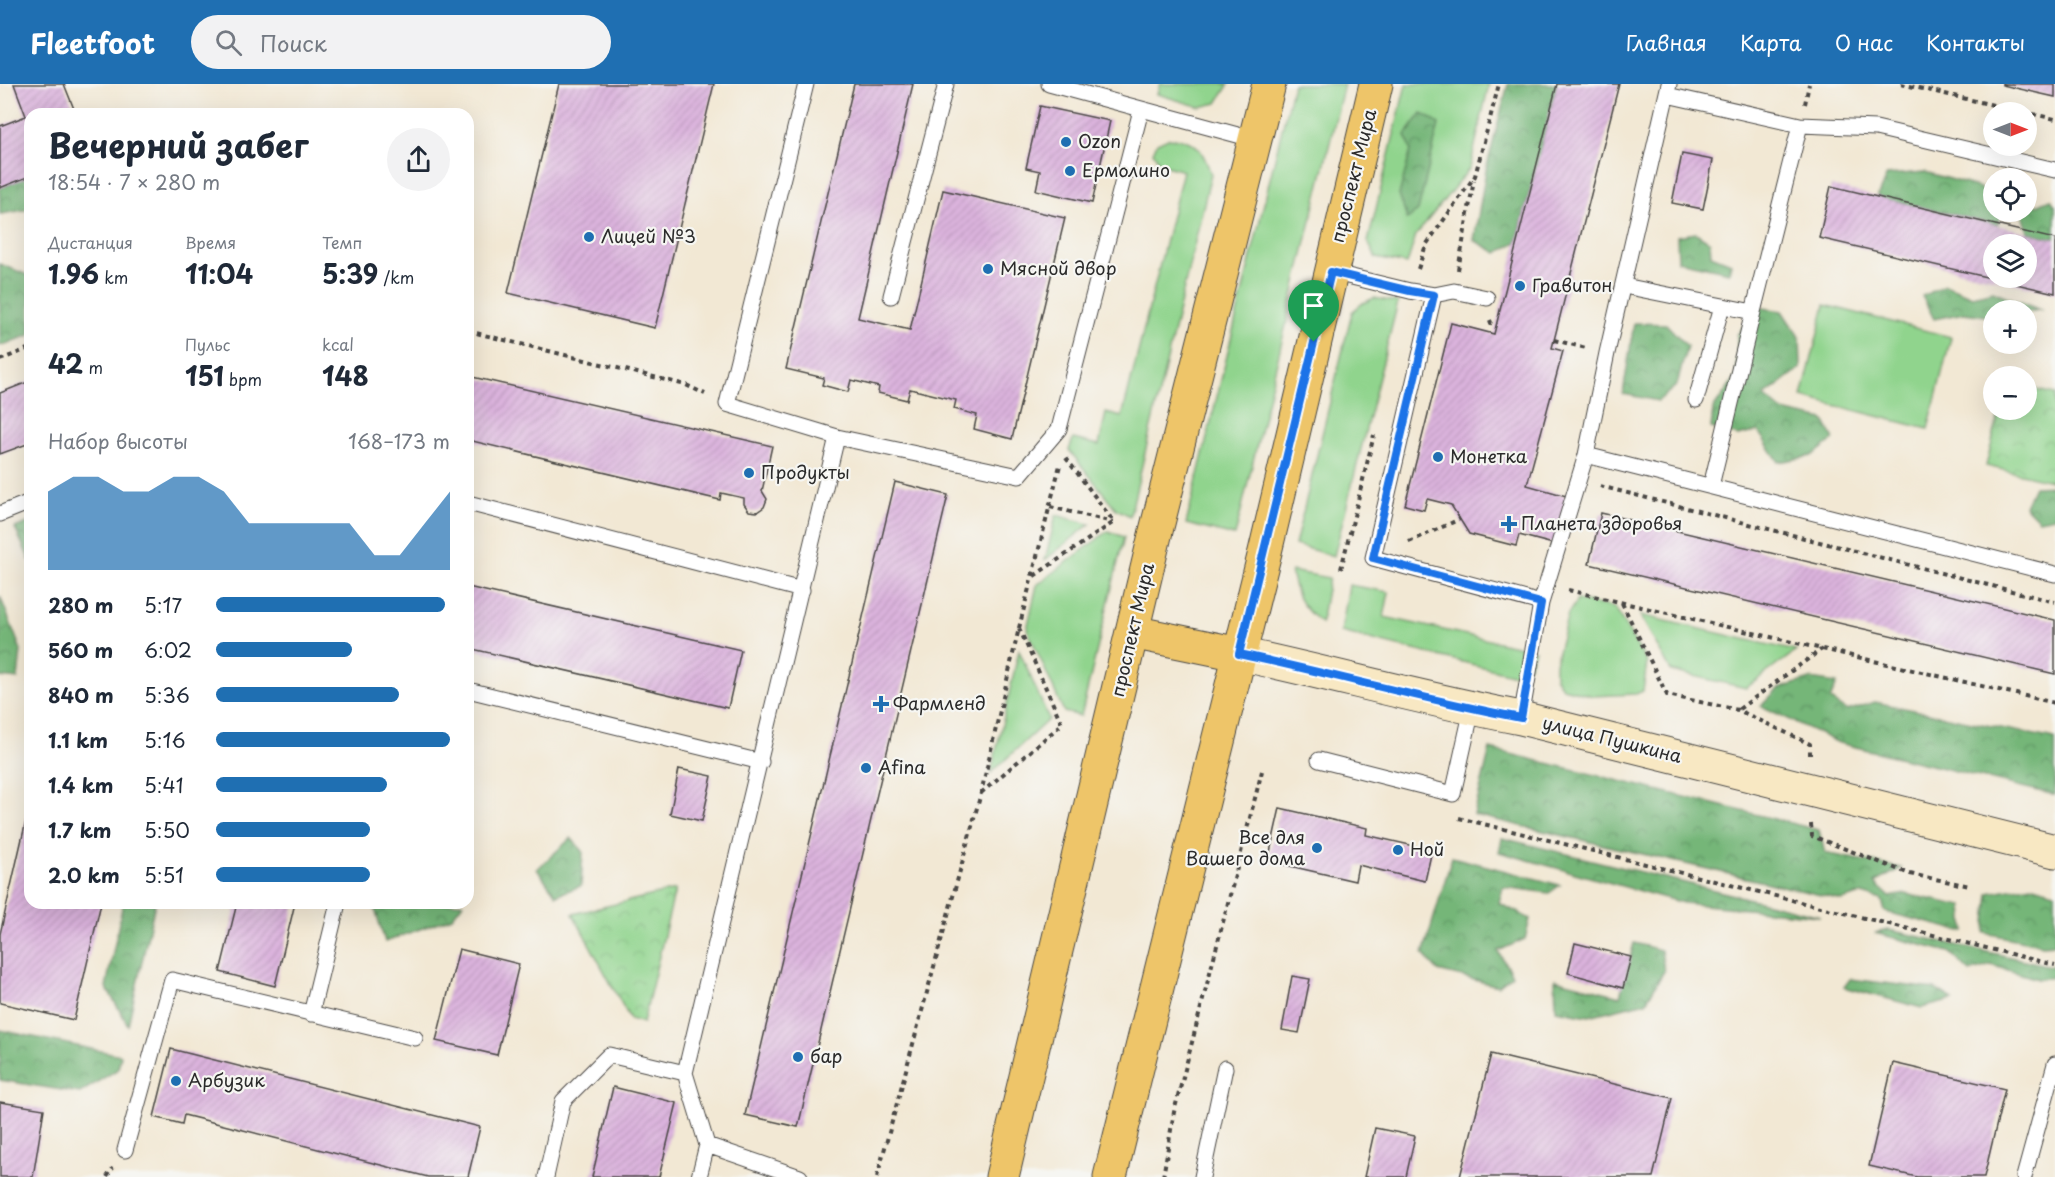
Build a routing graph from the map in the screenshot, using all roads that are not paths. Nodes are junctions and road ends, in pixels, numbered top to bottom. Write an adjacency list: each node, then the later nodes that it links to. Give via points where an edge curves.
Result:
1 (806, 84): 19 (lane, via 727,404)
2 (946, 84): 14 (lane)
3 (1049, 84): 7 (lane)
4 (1269, 84): 9 (main road, проспект Мира)
5 (1376, 84): 11 (main road, проспект Мира)
6 (1668, 89): 8 (lane); 12 (lane)
7 (1141, 110): 9 (lane); 19 (lane, via 1059,429 1019,476)
8 (1800, 125): 10 (lane, via 1876,128); 17 (lane)
9 (1256, 140): 28 (main road, проспект Мира)
10 (2055, 170)
11 (1331, 272): 13 (lane); 29 (main road, проспект Мира)
12 (1624, 286): 16 (lane); 20 (lane)
13 (1434, 295): 15 (lane, via 1454,291); 27 (lane, via 1373,558)
14 (891, 296)
15 (1486, 298)
16 (1722, 306): 17 (lane); 18 (lane)
17 (1753, 312): 21 (lane)
18 (1696, 400)
19 (837, 437): 26 (lane)
20 (1586, 455): 21 (lane); 27 (lane)
21 (1712, 486): 25 (lane)
22 (24, 504): 24 (lane)
23 (474, 505): 26 (lane)
24 (0, 514)
25 (2055, 574)
26 (802, 590): 34 (lane)
27 (1541, 603): 32 (lane)
28 (1132, 632): 29 (main road, улица Пушкина); 47 (main road, проспект Мира)
29 (1239, 654): 31 (street, улица Пушкина); 48 (main road, проспект Мира)
30 (474, 691): 34 (lane)
31 (1472, 709): 32 (street, улица Пушкина); 33 (lane, via 1453,794)
32 (1521, 718): 35 (street, улица Пушкина)
33 (1319, 760)
34 (761, 762): 41 (lane)
35 (2055, 851)
36 (337, 909): 37 (lane)
37 (311, 1014): 38 (lane); 43 (lane, via 172,980)
38 (415, 1038)
39 (2055, 1064): 50 (lane)
40 (1224, 1068): 49 (lane)
41 (685, 1073): 42 (lane); 44 (lane, via 609,1054 563,1101)
42 (707, 1145): 45 (lane); 46 (lane)
43 (124, 1150)
44 (546, 1177)
45 (699, 1177)
46 (800, 1177)
47 (1002, 1177)
48 (1110, 1177)
49 (1202, 1177)
50 (2025, 1177)

